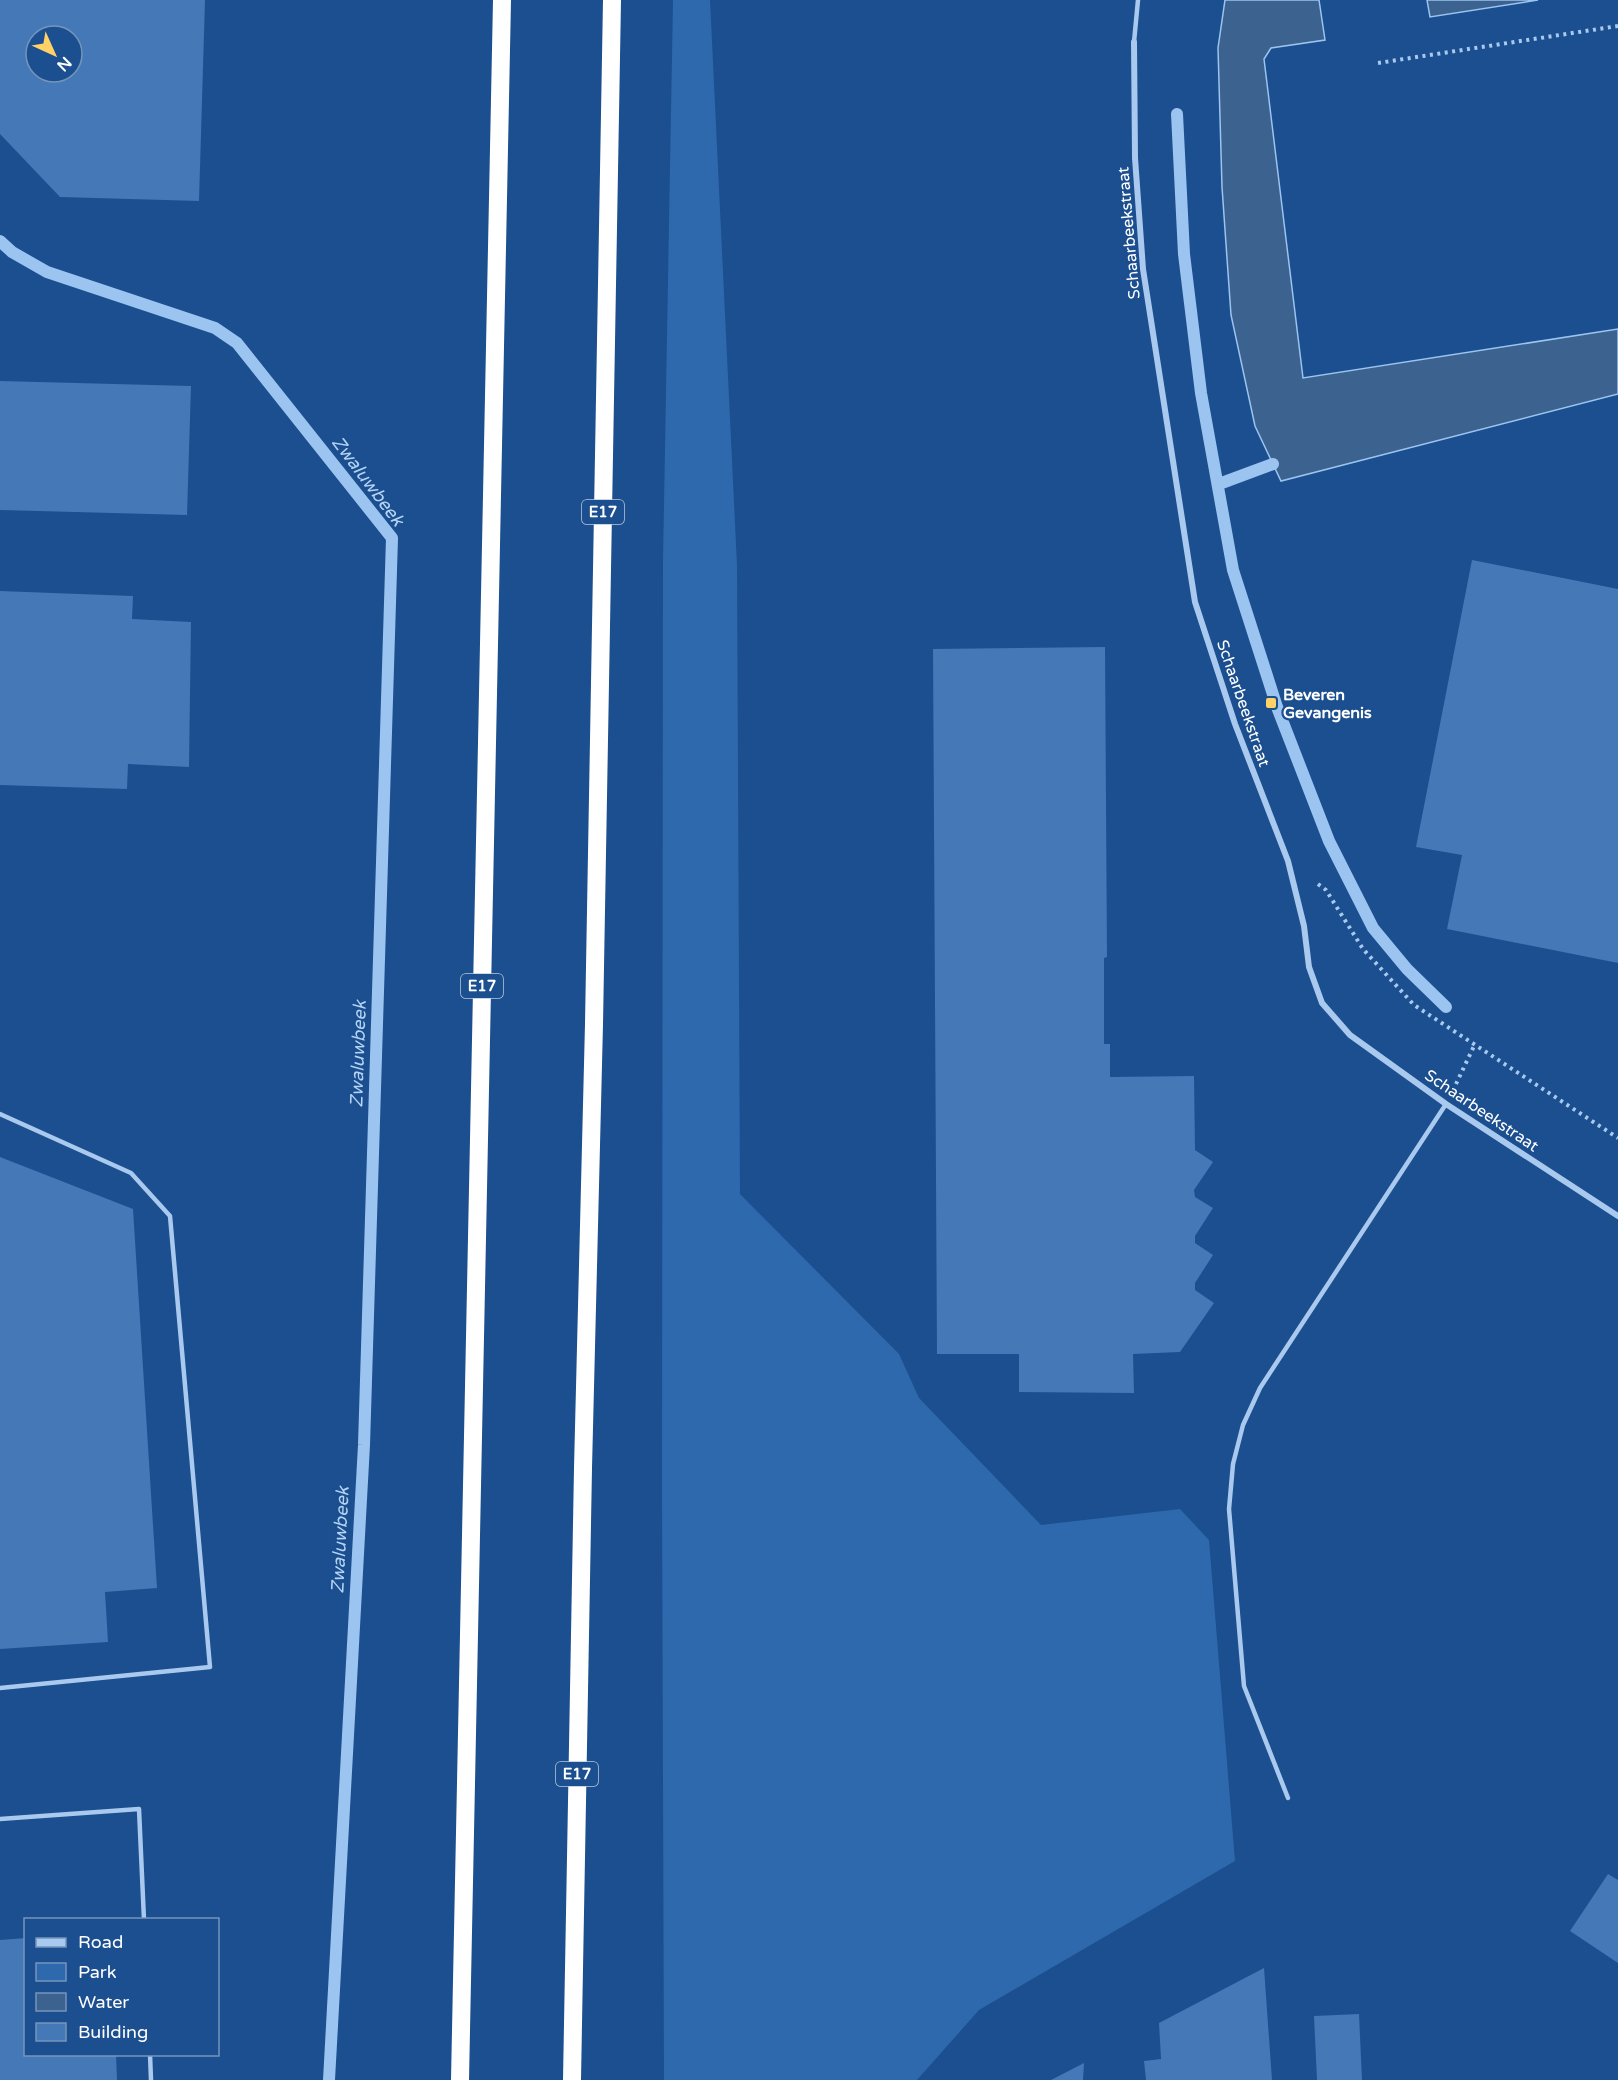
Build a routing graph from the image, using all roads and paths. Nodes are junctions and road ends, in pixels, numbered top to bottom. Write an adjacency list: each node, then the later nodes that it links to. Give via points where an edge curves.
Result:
1 (501, 0): 19 (highway, E17)
2 (612, 0): 20 (highway, E17)
3 (1138, 0): 5 (lane)
4 (1618, 26): 6 (path)
5 (1134, 42): 7 (street, Schaarbeekstraat, via 1135,158 1143,269 1195,602 1235,724)
6 (1378, 63)
7 (1288, 861): 8 (path, via 1326,890 1363,949 1414,1005); 9 (street, Schaarbeekstraat, via 1304,926 1309,967 1322,1003 1350,1035)
8 (1475, 1044): 9 (path); 11 (path)
9 (1446, 1104): 12 (street, Schaarbeekstraat); 14 (lane, via 1260,1388 1243,1425 1233,1464 1229,1509 1244,1686)
10 (0, 1114): 13 (lane, via 131,1173 170,1216 210,1667)
11 (1618, 1138)
12 (1618, 1216)
13 (0, 1688)
14 (1288, 1797)
15 (0, 1819): 16 (lane, via 139,1809)
16 (144, 1918)
17 (150, 2056): 18 (lane)
18 (151, 2080)
19 (460, 2080)
20 (572, 2080)

